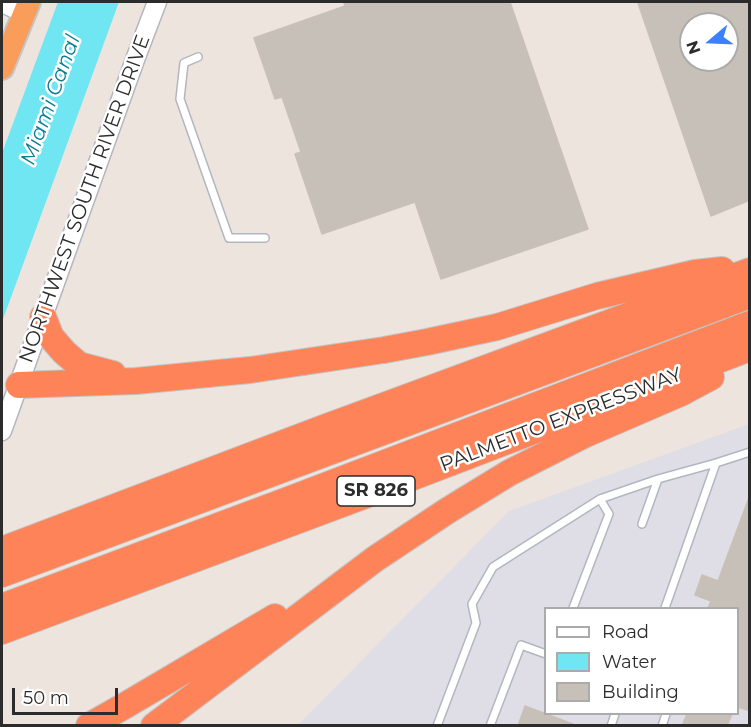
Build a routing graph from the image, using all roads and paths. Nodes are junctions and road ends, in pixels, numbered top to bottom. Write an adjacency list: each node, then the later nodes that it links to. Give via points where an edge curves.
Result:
1 (157, 2): 9 (street, NORTHWEST SOUTH RIVER DRIVE)
2 (2, 3): 3 (street)
3 (27, 7): 5 (highway)
4 (198, 57): 6 (lane, via 184,63 180,99 229,238)
5 (2, 68)
6 (265, 238)
7 (750, 269): 13 (highway, via 695,273 427,342 250,370); 21 (highway)
8 (750, 296): 23 (highway)
9 (43, 317): 13 (highway, via 51,337 79,365); 14 (street, NORTHWEST SOUTH RIVER DRIVE)
10 (750, 324): 24 (highway)
11 (750, 348): 27 (highway, PALMETTO EXPRESSWAY / SR 826)
12 (750, 357): 22 (highway, via 509,473)
13 (136, 381): 14 (highway)
14 (10, 386): 15 (street, NORTHWEST SOUTH RIVER DRIVE)
15 (2, 431)
16 (750, 452): 17 (lane)
17 (716, 463): 18 (lane); 26 (lane)
18 (658, 479): 19 (lane); 20 (lane)
19 (600, 499): 25 (lane, via 609,514); 31 (lane, via 494,567 472,604 476,623)
20 (642, 524)
21 (2, 550)
22 (375, 559): 29 (highway); 30 (highway)
23 (2, 574)
24 (2, 607)
25 (573, 607)
26 (666, 607)
27 (2, 631)
28 (544, 653): 32 (lane, via 521,645)
29 (89, 726)
30 (154, 726)
31 (437, 726)
32 (490, 726)

